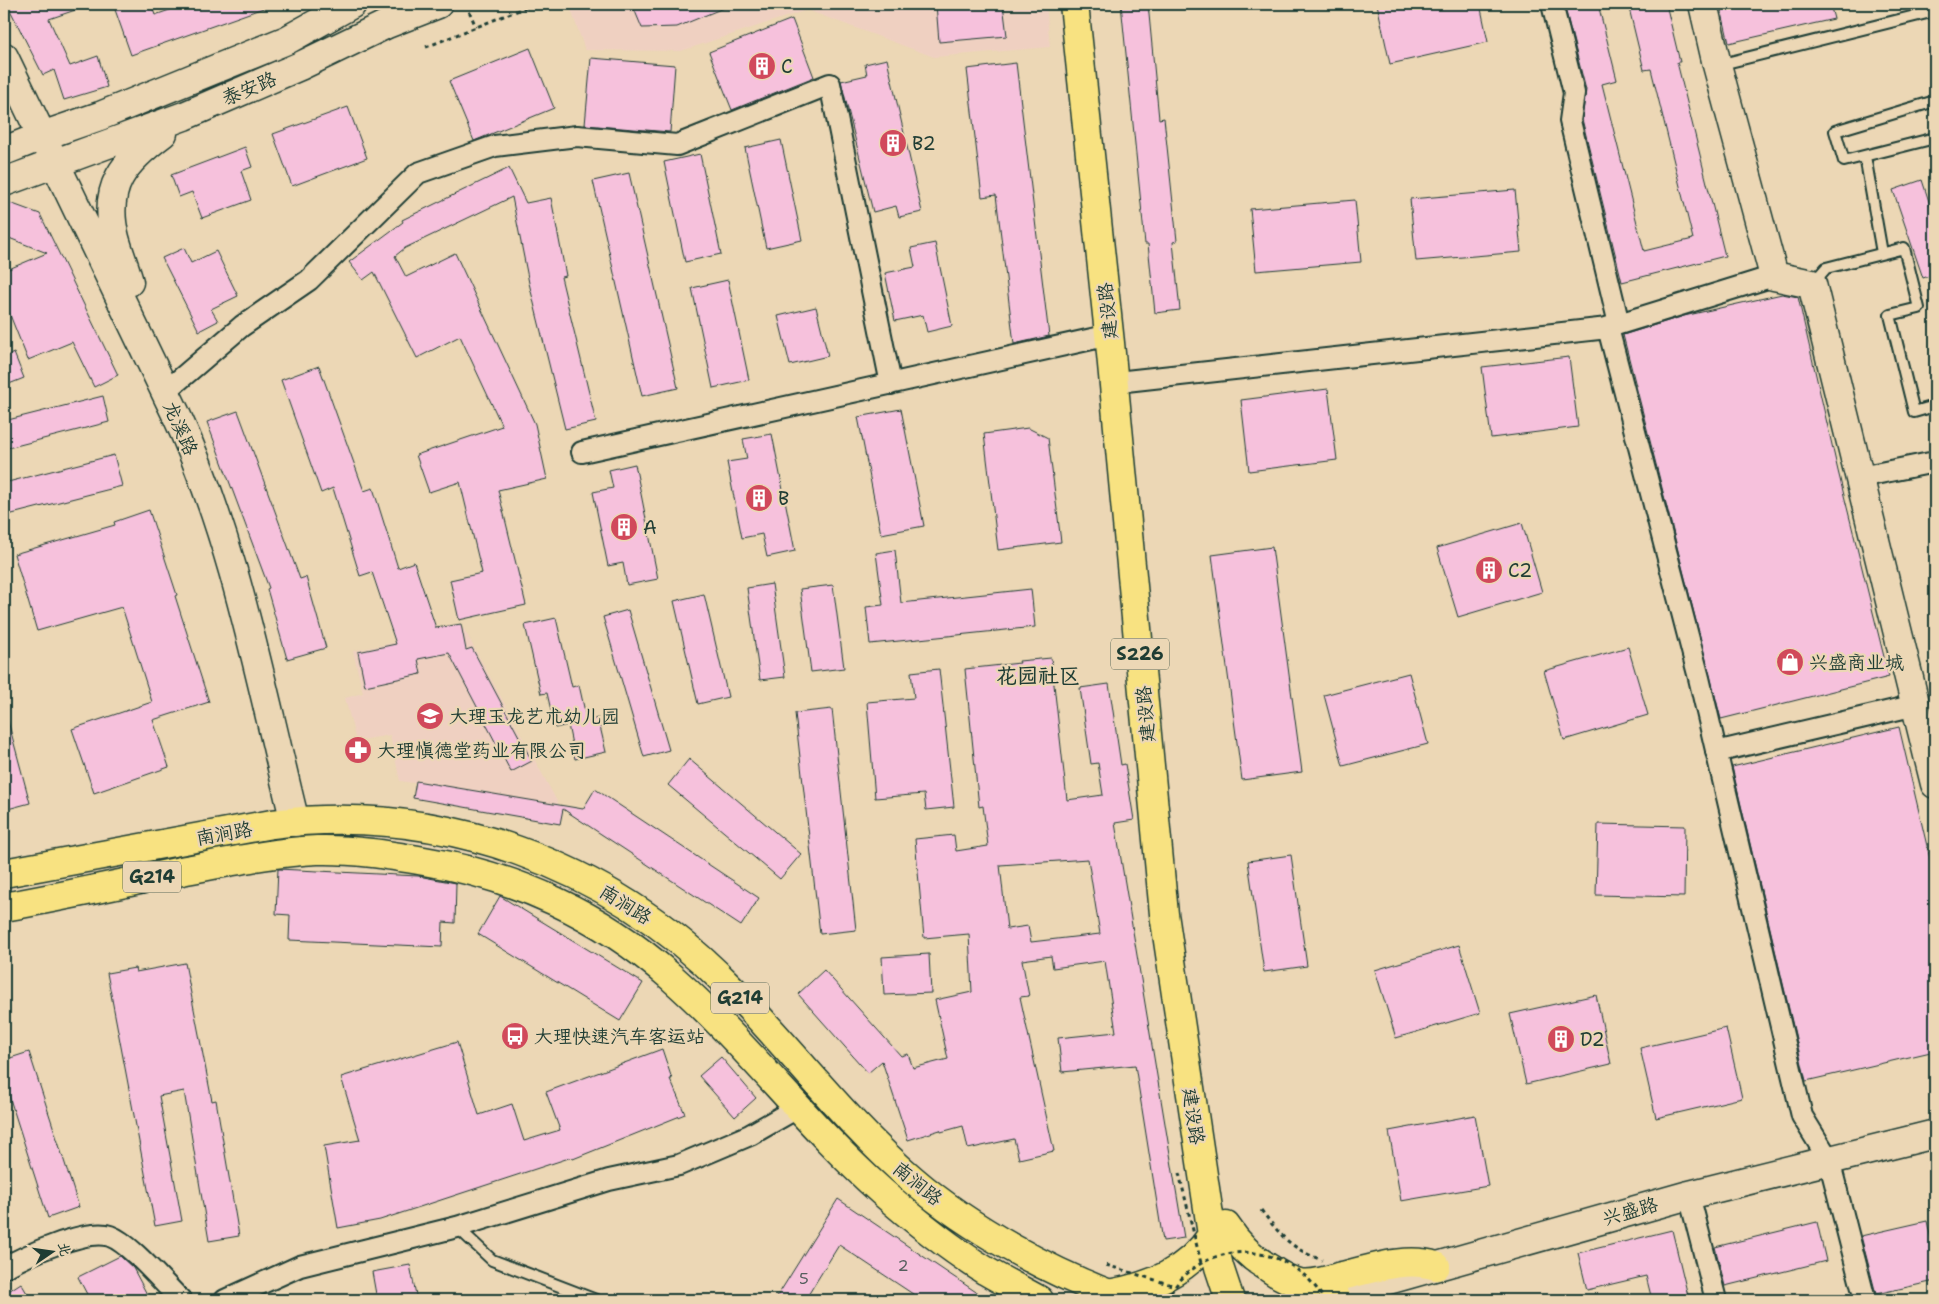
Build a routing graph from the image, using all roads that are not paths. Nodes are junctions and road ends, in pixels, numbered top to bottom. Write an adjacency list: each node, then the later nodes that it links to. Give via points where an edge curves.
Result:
1 (352, 4): 12 (street, 泰安路, via 287,40 100,116)
2 (438, 4): 11 (street, 泰安路, via 386,24 300,66)
3 (1074, 4): 22 (main road, 建设路 / S226)
4 (1088, 4): 24 (main road, 建设路 / S226)
5 (1552, 4): 21 (street, via 1574,93 1570,121)
6 (1703, 4): 9 (street)
7 (1935, 11): 9 (lane)
8 (4, 57): 12 (street, 龙溪路)
9 (1717, 65): 19 (street)
10 (1935, 101): 15 (lane, via 1836,131 1844,161)
11 (184, 116): 16 (street, 泰安路); 23 (street, via 132,158 118,178 112,198 115,238)
12 (42, 136): 14 (street, 泰安路); 16 (street, 龙溪路)
13 (1935, 138): 15 (lane)
14 (4, 152)
15 (1865, 156): 18 (lane)
16 (55, 164): 17 (street, 泰安路); 23 (street, 龙溪路)
17 (4, 182)
18 (1882, 253): 20 (lane, via 1826,268); 27 (lane, via 1904,248 1919,308 1890,315 1914,412)
19 (1774, 276): 20 (street); 21 (street)
20 (1812, 284): 30 (street)
21 (1610, 327): 24 (street); 32 (street)
22 (1110, 335): 25 (street); 44 (main road, 建设路 / S226, via 1164,914)
23 (145, 349): 26 (street, 龙溪路)
24 (1126, 382): 44 (main road, 建设路 / S226, via 1178,905)
25 (891, 384): 26 (street, via 830,84 677,145 577,136 495,146 418,173 309,280 242,326); 28 (street)
26 (165, 392): 34 (street, 龙溪路, via 200,471 223,537)
27 (1935, 406)
28 (582, 452)
29 (1935, 462): 30 (street)
30 (1860, 477): 31 (street)
31 (1916, 705): 32 (street); 33 (street)
32 (1716, 752): 41 (street, via 1802,1116)
33 (1935, 784)
34 (294, 822): 35 (main road); 36 (main road, 南涧路 / G214); 38 (main road, 南涧路 / G214, via 361,820 436,829 523,851 579,876 643,913 706,964 743,1000)
35 (301, 851): 37 (main road, 南涧路 / G214, via 236,860); 39 (main road, 南涧路 / G214, via 362,852 481,872 568,907 617,935 669,975 711,1015)
36 (4, 873)
37 (4, 907)
38 (820, 1088): 39 (main road); 47 (main road, 南涧路 / G214, via 888,1158 971,1223 1044,1264)
39 (797, 1108): 43 (street, via 750,1135 679,1165 609,1180); 52 (main road, 南涧路 / G214, via 881,1191 924,1226 986,1271)
40 (1935, 1134): 41 (street, 兴盛路)
41 (1829, 1160): 42 (street, 兴盛路); 56 (street)
42 (1689, 1195): 45 (street, 兴盛路); 55 (street)
43 (456, 1227): 50 (street, via 300,1266); 51 (lane, via 492,1260)
44 (1219, 1231): 45 (main road, via 1263,1265 1301,1283 1322,1282 1400,1264); 47 (main road, via 1195,1256 1171,1274); 53 (main road, 建设路 / S226, via 1219,1267); 54 (main road, 建设路 / S226)
45 (1436, 1266): 48 (street, 兴盛路)
46 (4, 1268): 49 (street, via 54,1245 102,1234 127,1246)
47 (1116, 1297)
48 (1331, 1299)
49 (182, 1300)
50 (224, 1300)
51 (596, 1300)
52 (1039, 1300)
53 (1230, 1300)
54 (1244, 1300)
55 (1716, 1300)
56 (1865, 1300)

